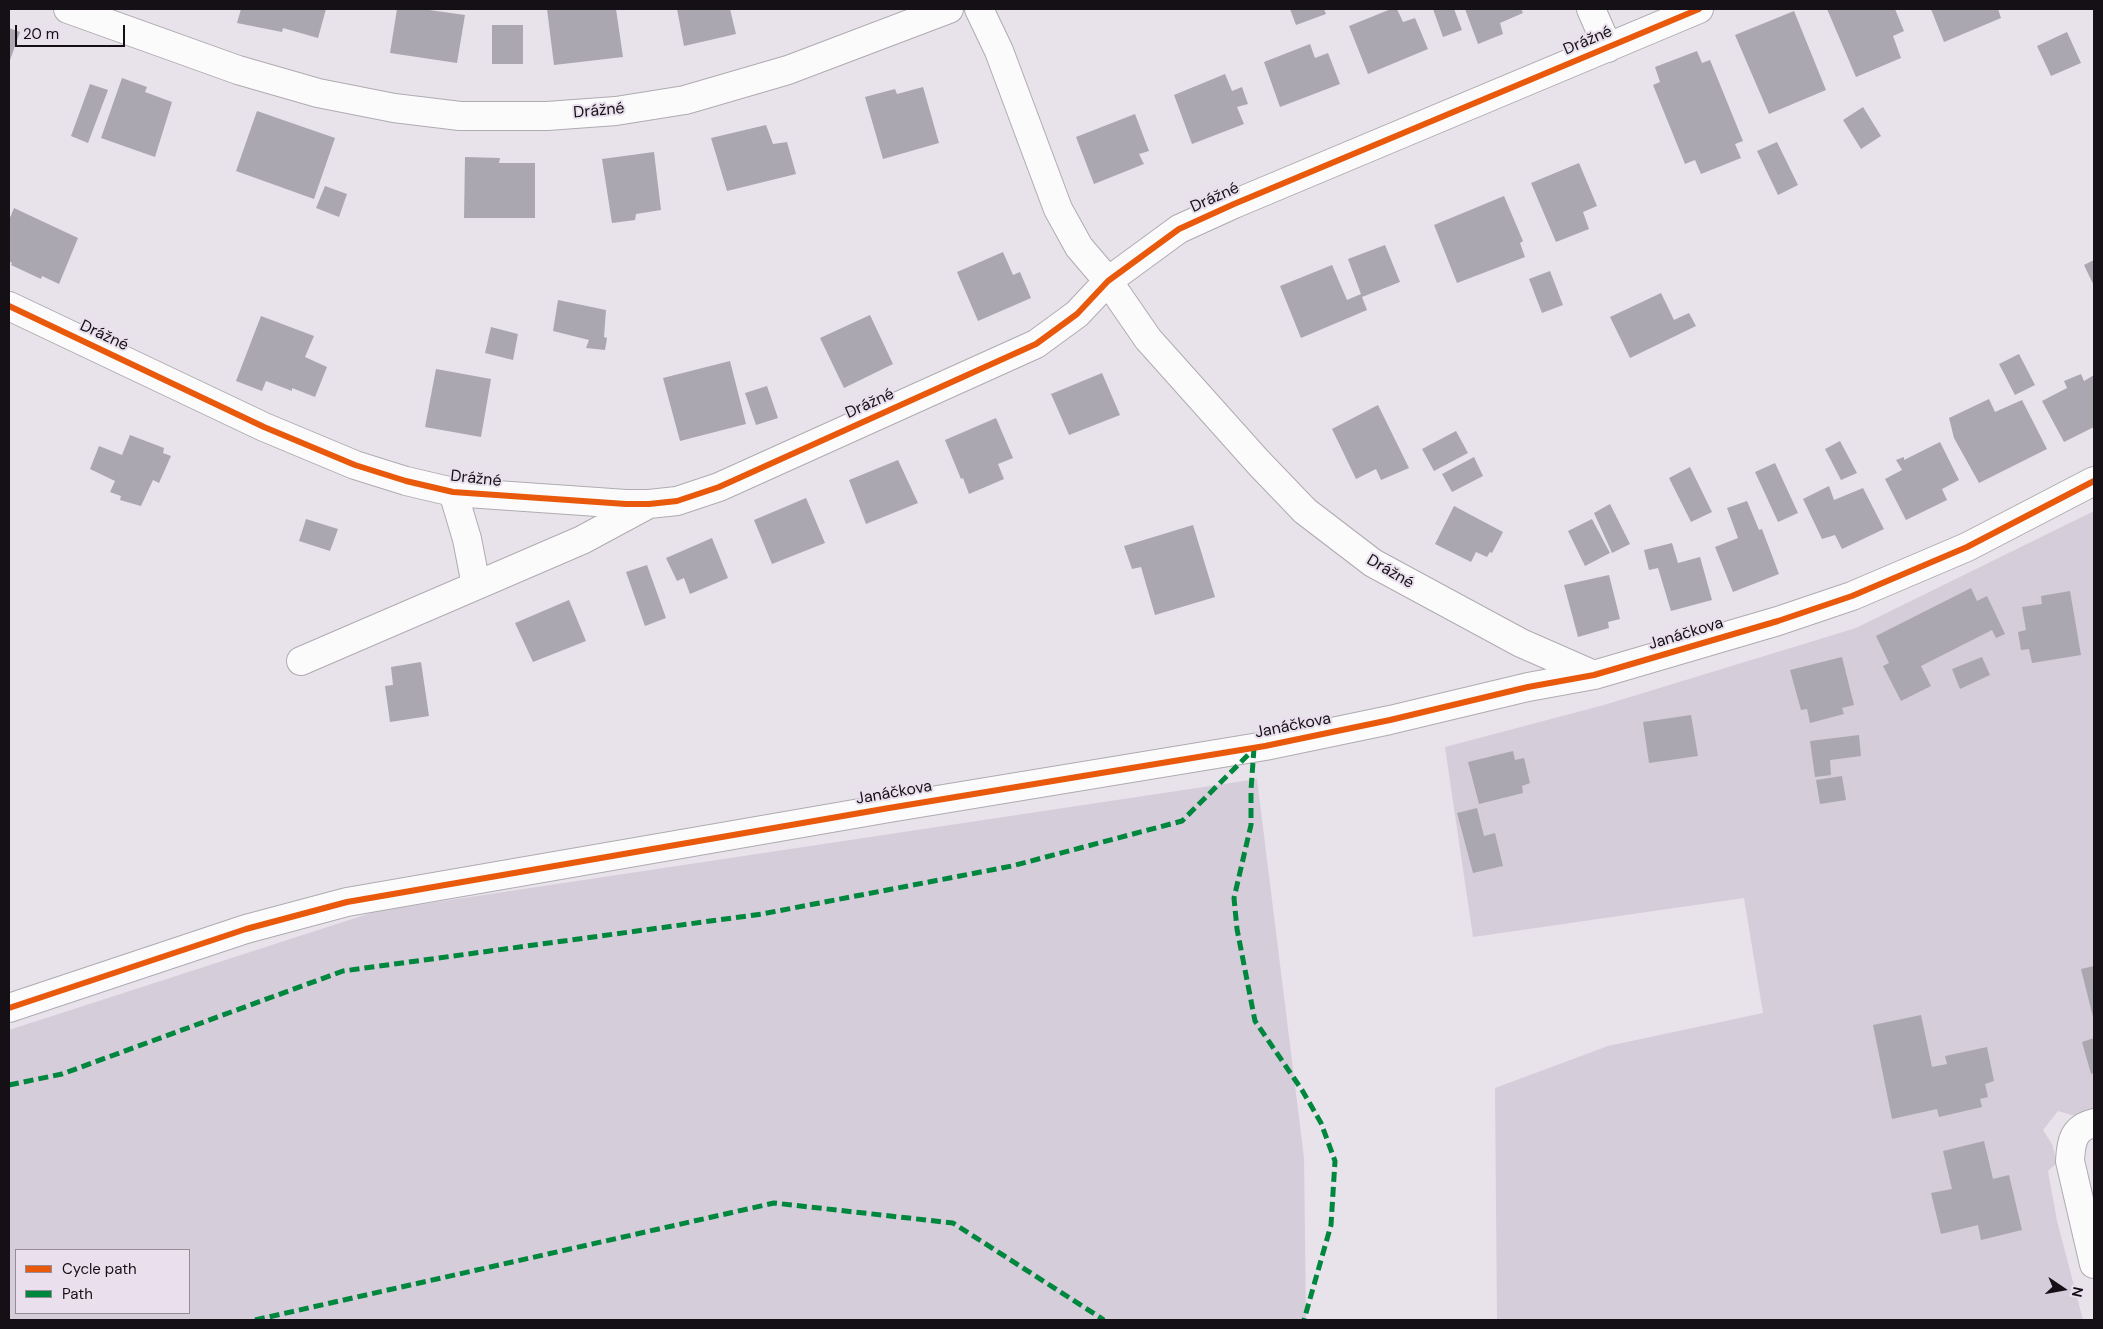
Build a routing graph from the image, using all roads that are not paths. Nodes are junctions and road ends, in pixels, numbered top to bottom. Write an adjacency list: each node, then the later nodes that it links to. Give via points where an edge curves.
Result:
1 (68, 9): 2 (street, Drážné, via 238,70 318,93 394,108 460,116 547,116 616,111 685,100 788,70)
2 (949, 9)
3 (979, 9): 7 (street, Drážné, via 999,51 1058,209 1079,247)
4 (1591, 9): 6 (street, Drážné)
5 (1699, 9): 6 (street, Drážné)
6 (1608, 48): 7 (street, Drážné, via 1179,229)
7 (1108, 281): 11 (street, Drážné, via 1078,314 1036,344 719,487 677,501); 14 (street, Drážné, via 1148,339 1305,512 1373,564 1521,643)
8 (9, 306): 10 (street, Drážné, via 310,447 406,482)
9 (2094, 482): 14 (street, Janáčkova, via 1967,547 1852,596)
10 (453, 492): 11 (street, Drážné); 12 (street, Drážné)
11 (648, 504): 12 (street, Drážné, via 582,540)
12 (476, 585): 13 (street, Drážné)
13 (301, 661)
14 (1594, 675): 15 (street, Janáčkova, via 1265,746 347,902 246,929)
15 (9, 1008)
16 (2094, 1123): 17 (street, via 2082,1127 2075,1136 2070,1161)
17 (2094, 1264)

